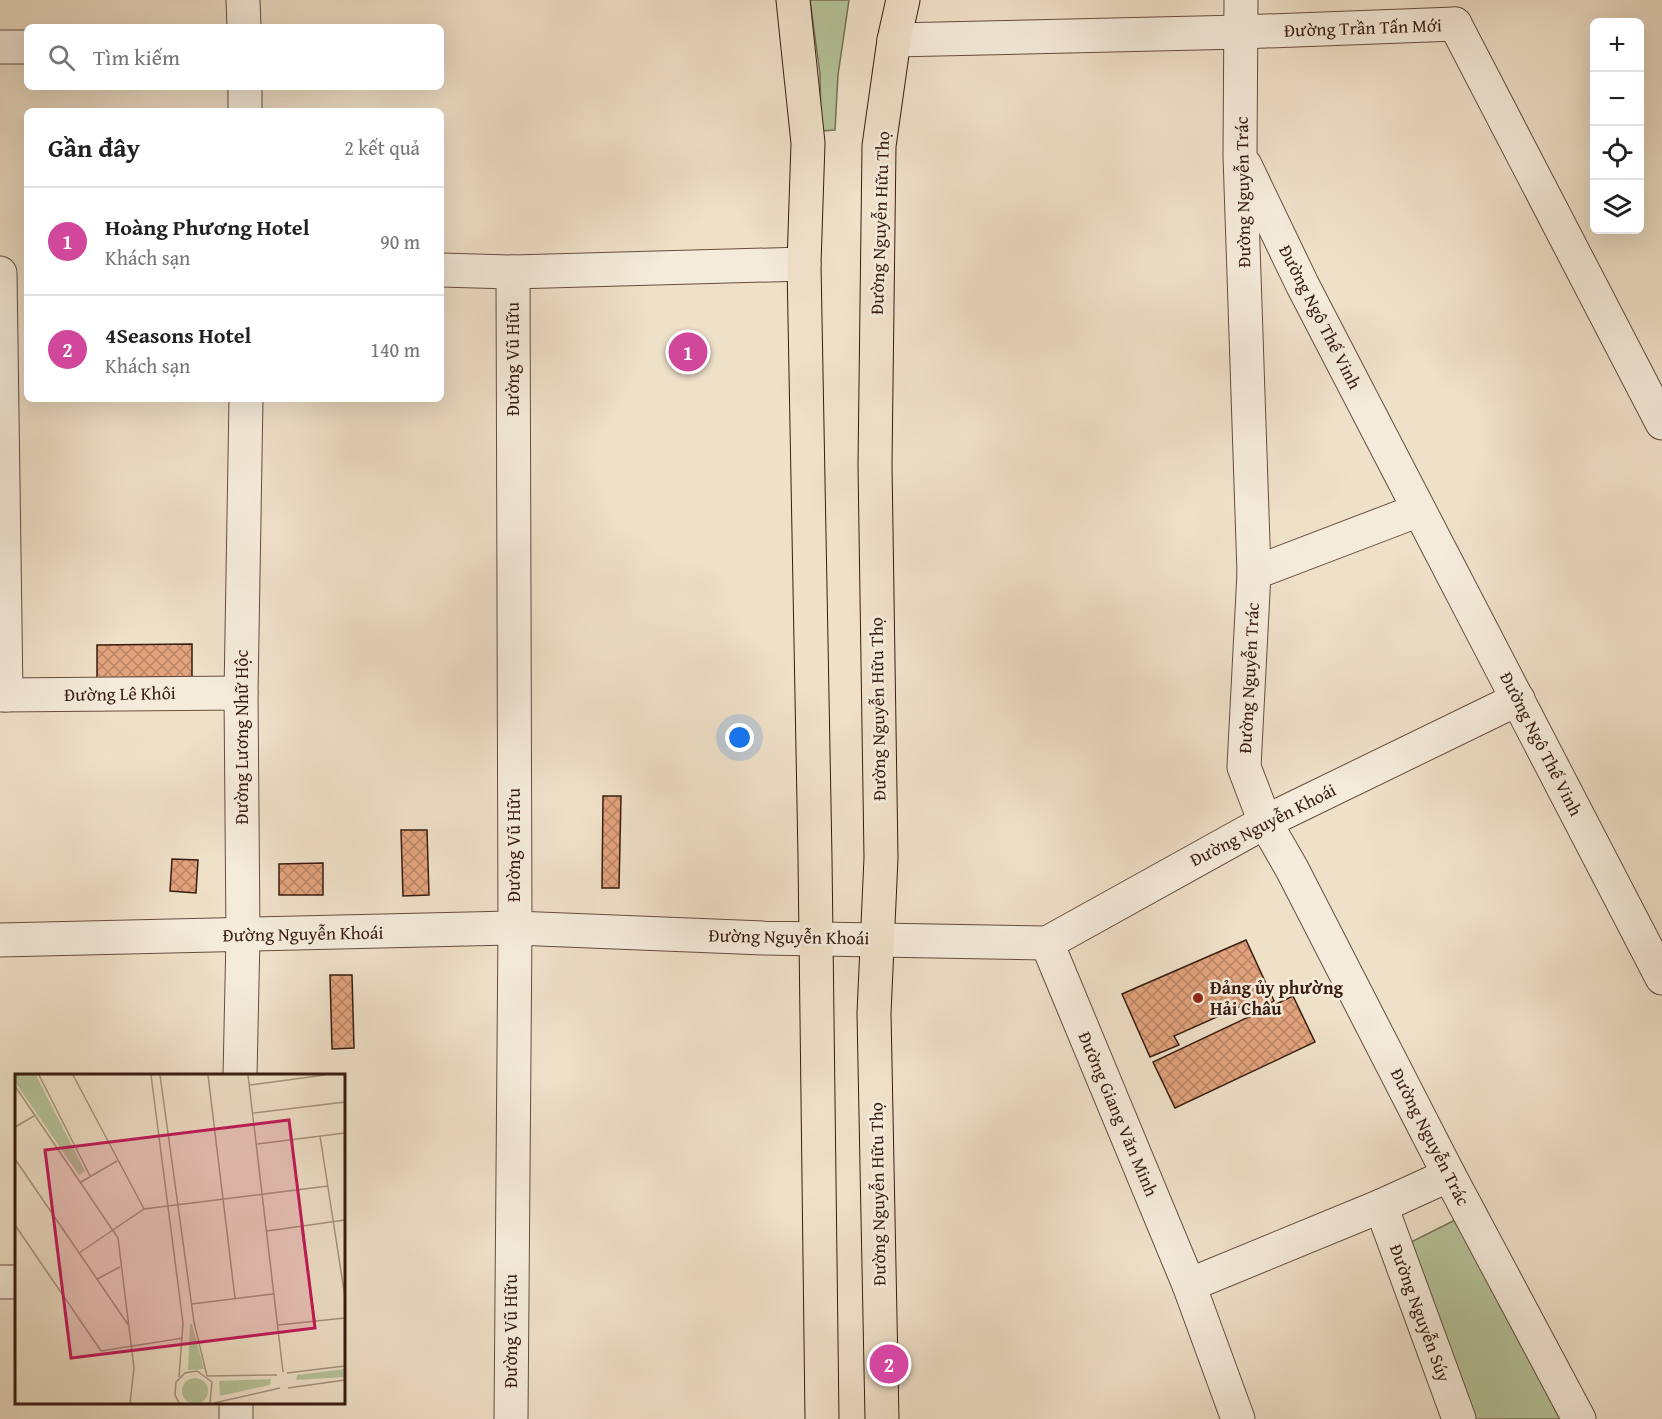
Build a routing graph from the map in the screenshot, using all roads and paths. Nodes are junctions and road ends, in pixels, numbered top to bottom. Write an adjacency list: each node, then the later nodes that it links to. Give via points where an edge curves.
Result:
1 (243, 0): 6 (street)
2 (793, 0): 14 (main road, via 808,143)
3 (903, 0): 8 (main road, Đường Nguyễn Hữu Thọ)
4 (1241, 0): 7 (street, Đường Nguyễn Trác)
5 (1461, 12): 7 (street, Đường Trần Tấn Mới); 19 (street, Đường Trần Tấn Mới)
6 (244, 24)
7 (1241, 32): 8 (street, Đường Trần Tấn Mới); 13 (street, Đường Nguyễn Trác)
8 (894, 40): 29 (main road, Đường Nguyễn Hữu Thọ, via 879,146 875,465 881,858)
9 (0, 47): 10 (street)
10 (24, 47)
11 (245, 90): 12 (street)
12 (245, 108)
13 (1240, 156): 20 (street, Đường Ngô Thế Vinh); 21 (street, Đường Nguyễn Trác)
14 (804, 264): 16 (street); 28 (main road)
15 (444, 270): 16 (street)
16 (513, 272): 26 (street, Đường Vũ Hữu)
17 (0, 273): 23 (street)
18 (246, 402): 22 (street, Đường Lương Nhữ Hộc)
19 (1662, 423)
20 (1419, 510): 21 (street); 24 (street, Đường Ngô Thế Vinh)
21 (1254, 573): 25 (street, Đường Nguyễn Trác, via 1244,767)
22 (241, 693): 23 (street, Đường Lê Khôi); 27 (street, Đường Lương Nhữ Hộc)
23 (3, 695)
24 (1518, 699): 25 (street, Đường Nguyễn Khoái); 32 (street, Đường Ngô Thế Vinh)
25 (1265, 822): 31 (street, Đường Nguyễn Khoái); 34 (street, Đường Nguyễn Trác)
26 (515, 928): 27 (street, Đường Nguyễn Khoái); 28 (street, Đường Nguyễn Khoái); 37 (street, Đường Vũ Hữu)
27 (243, 936): 30 (street, Đường Nguyễn Khoái); 33 (street, Đường Lương Nhữ Hộc)
28 (815, 939): 29 (street, Đường Nguyễn Khoái); 38 (main road)
29 (877, 939): 31 (street, Đường Nguyễn Khoái); 39 (main road, Đường Nguyễn Hữu Thọ, via 874,1013)
30 (0, 940)
31 (1047, 943): 36 (street, Đường Giang Văn Minh)
32 (1662, 978)
33 (240, 1074)
34 (1449, 1175): 35 (street); 42 (street, Đường Nguyễn Trác)
35 (1381, 1206): 36 (street); 41 (street, Đường Nguyễn Súy)
36 (1190, 1285): 40 (street, Đường Giang Văn Minh)
37 (510, 1419)
38 (822, 1419)
39 (882, 1419)
40 (1238, 1419)
41 (1460, 1419)
42 (1579, 1419)

